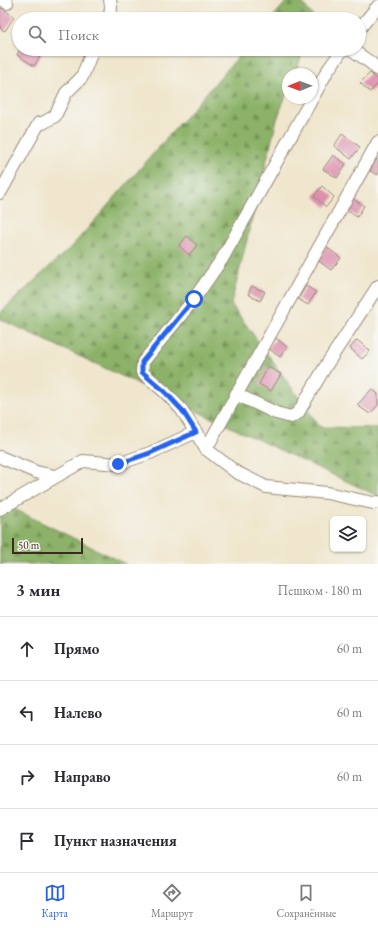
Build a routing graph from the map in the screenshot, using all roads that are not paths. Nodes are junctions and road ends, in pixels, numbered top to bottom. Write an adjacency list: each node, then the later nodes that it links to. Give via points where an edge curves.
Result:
1 (110, 0): 3 (street)
2 (378, 6): 4 (street)
3 (111, 12)
4 (366, 21)
5 (90, 56): 10 (street, via 82,77 66,93 55,116 39,123)
6 (338, 56): 13 (street, via 222,259 194,299 142,362 142,372 182,410)
7 (361, 56): 8 (street)
8 (378, 70)
9 (378, 142): 12 (street)
10 (0, 193)
11 (378, 286): 12 (street, via 298,413 292,417 276,413)
12 (236, 394): 14 (street)
13 (196, 432): 14 (street); 16 (street, via 118,464 83,461)
14 (206, 449): 17 (street, via 236,472 266,487 327,493)
15 (0, 457): 16 (street, via 36,472)
16 (55, 476): 18 (street)
17 (378, 502)
18 (0, 509)

